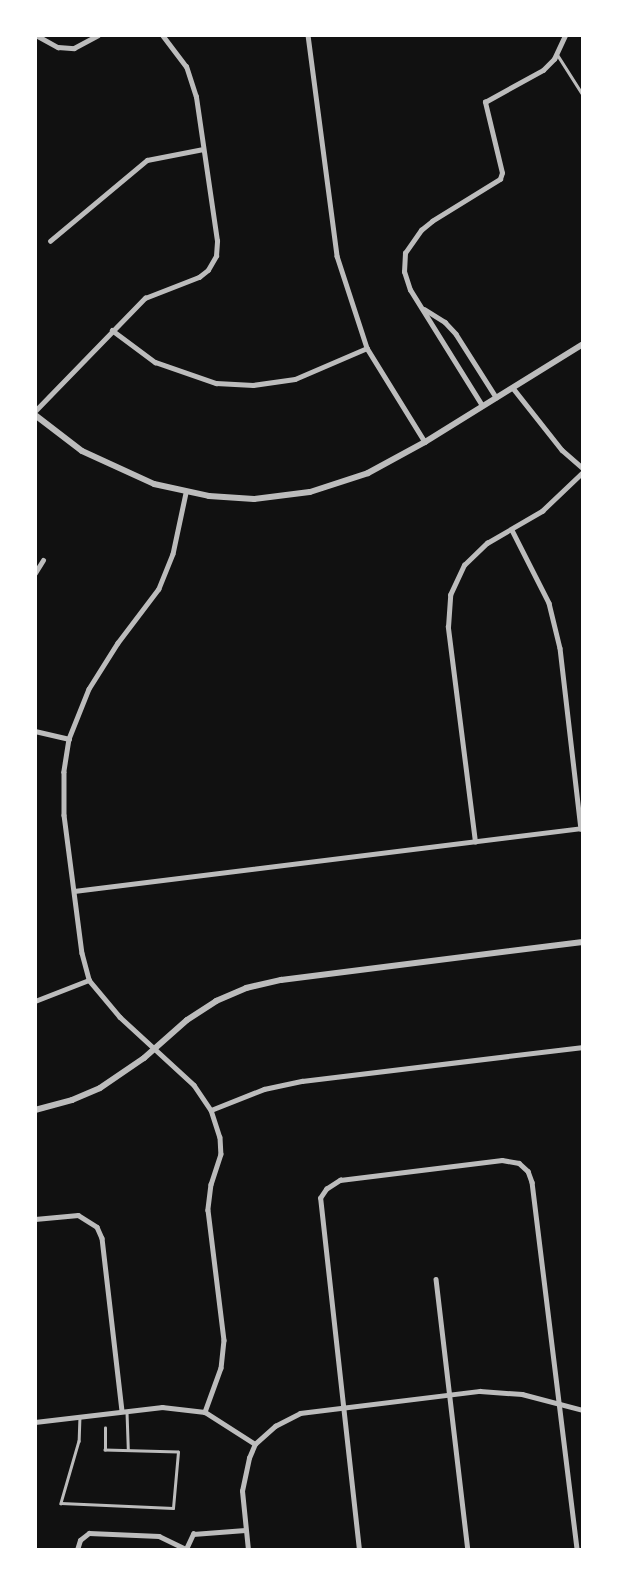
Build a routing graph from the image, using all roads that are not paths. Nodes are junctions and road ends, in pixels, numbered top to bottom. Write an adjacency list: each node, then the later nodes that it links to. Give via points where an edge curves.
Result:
1 (36, 35): 2 (street, via 58,47 74,48)
2 (98, 35)
3 (162, 35): 8 (street, via 186,67 196,97)
4 (308, 35): 13 (street, via 337,256)
5 (565, 35): 6 (street)
6 (557, 54): 7 (lane); 10 (street, via 542,70 485,102 502,173 495,183 426,226 405,253 404,272)
7 (583, 95)
8 (203, 149): 9 (street, via 147,160); 11 (street, via 216,256 200,277 145,299)
9 (50, 241)
10 (423, 309): 15 (street, via 456,334); 16 (street)
11 (112, 330): 13 (street, via 155,362 216,383 253,385 295,379); 17 (street)
12 (583, 344): 14 (street)
13 (368, 348): 18 (street)
14 (513, 387): 15 (street); 19 (street)
15 (496, 397): 16 (street)
16 (481, 404): 18 (street)
17 (35, 413): 20 (street, via 82,451 154,484)
18 (425, 442): 20 (street, via 368,473 314,491 254,499)
19 (583, 470): 21 (street, via 542,512)
20 (186, 493): 25 (street, via 173,554 159,589 89,689)
21 (512, 530): 26 (street, via 549,603 560,648); 27 (street, via 487,543 464,565 447,610)
22 (43, 560): 23 (street)
23 (35, 573)
24 (35, 731): 25 (street)
25 (69, 739): 28 (street, via 64,815)
26 (582, 828): 27 (street)
27 (475, 842): 28 (street)
28 (74, 891): 30 (street)
29 (583, 942): 33 (street, via 246,988 216,1000)
30 (89, 980): 31 (street); 33 (street)
31 (35, 1000)
32 (583, 1046): 35 (street, via 302,1081 264,1089)
33 (155, 1049): 34 (street, via 100,1088); 35 (street, via 194,1085)
34 (35, 1110)
35 (211, 1110): 43 (street, via 221,1154 208,1210 224,1340 221,1368)
36 (35, 1219): 42 (street, via 78,1215 97,1227)
37 (436, 1279): 38 (street)
38 (450, 1394): 39 (street, via 505,1392); 40 (street); 54 (street)
39 (559, 1404): 40 (street, via 532,1182 519,1163 502,1160 340,1180 326,1189 319,1208); 41 (street); 55 (street)
40 (342, 1407): 47 (street, via 300,1413); 53 (street)
41 (583, 1410)
42 (124, 1411): 43 (street, via 162,1407); 44 (street); 48 (lane)
43 (205, 1412): 47 (street)
44 (80, 1416): 45 (street); 48 (lane, via 79,1441 61,1503 173,1508 177,1452)
45 (35, 1422)
46 (105, 1428): 48 (lane, via 105,1450)
47 (255, 1444): 49 (street, via 242,1491)
48 (128, 1450)
49 (245, 1530): 51 (street, via 193,1534); 52 (street)
50 (77, 1550): 51 (street, via 89,1533 159,1536)
51 (186, 1550)
52 (248, 1550)
53 (359, 1550)
54 (468, 1550)
55 (577, 1550)

